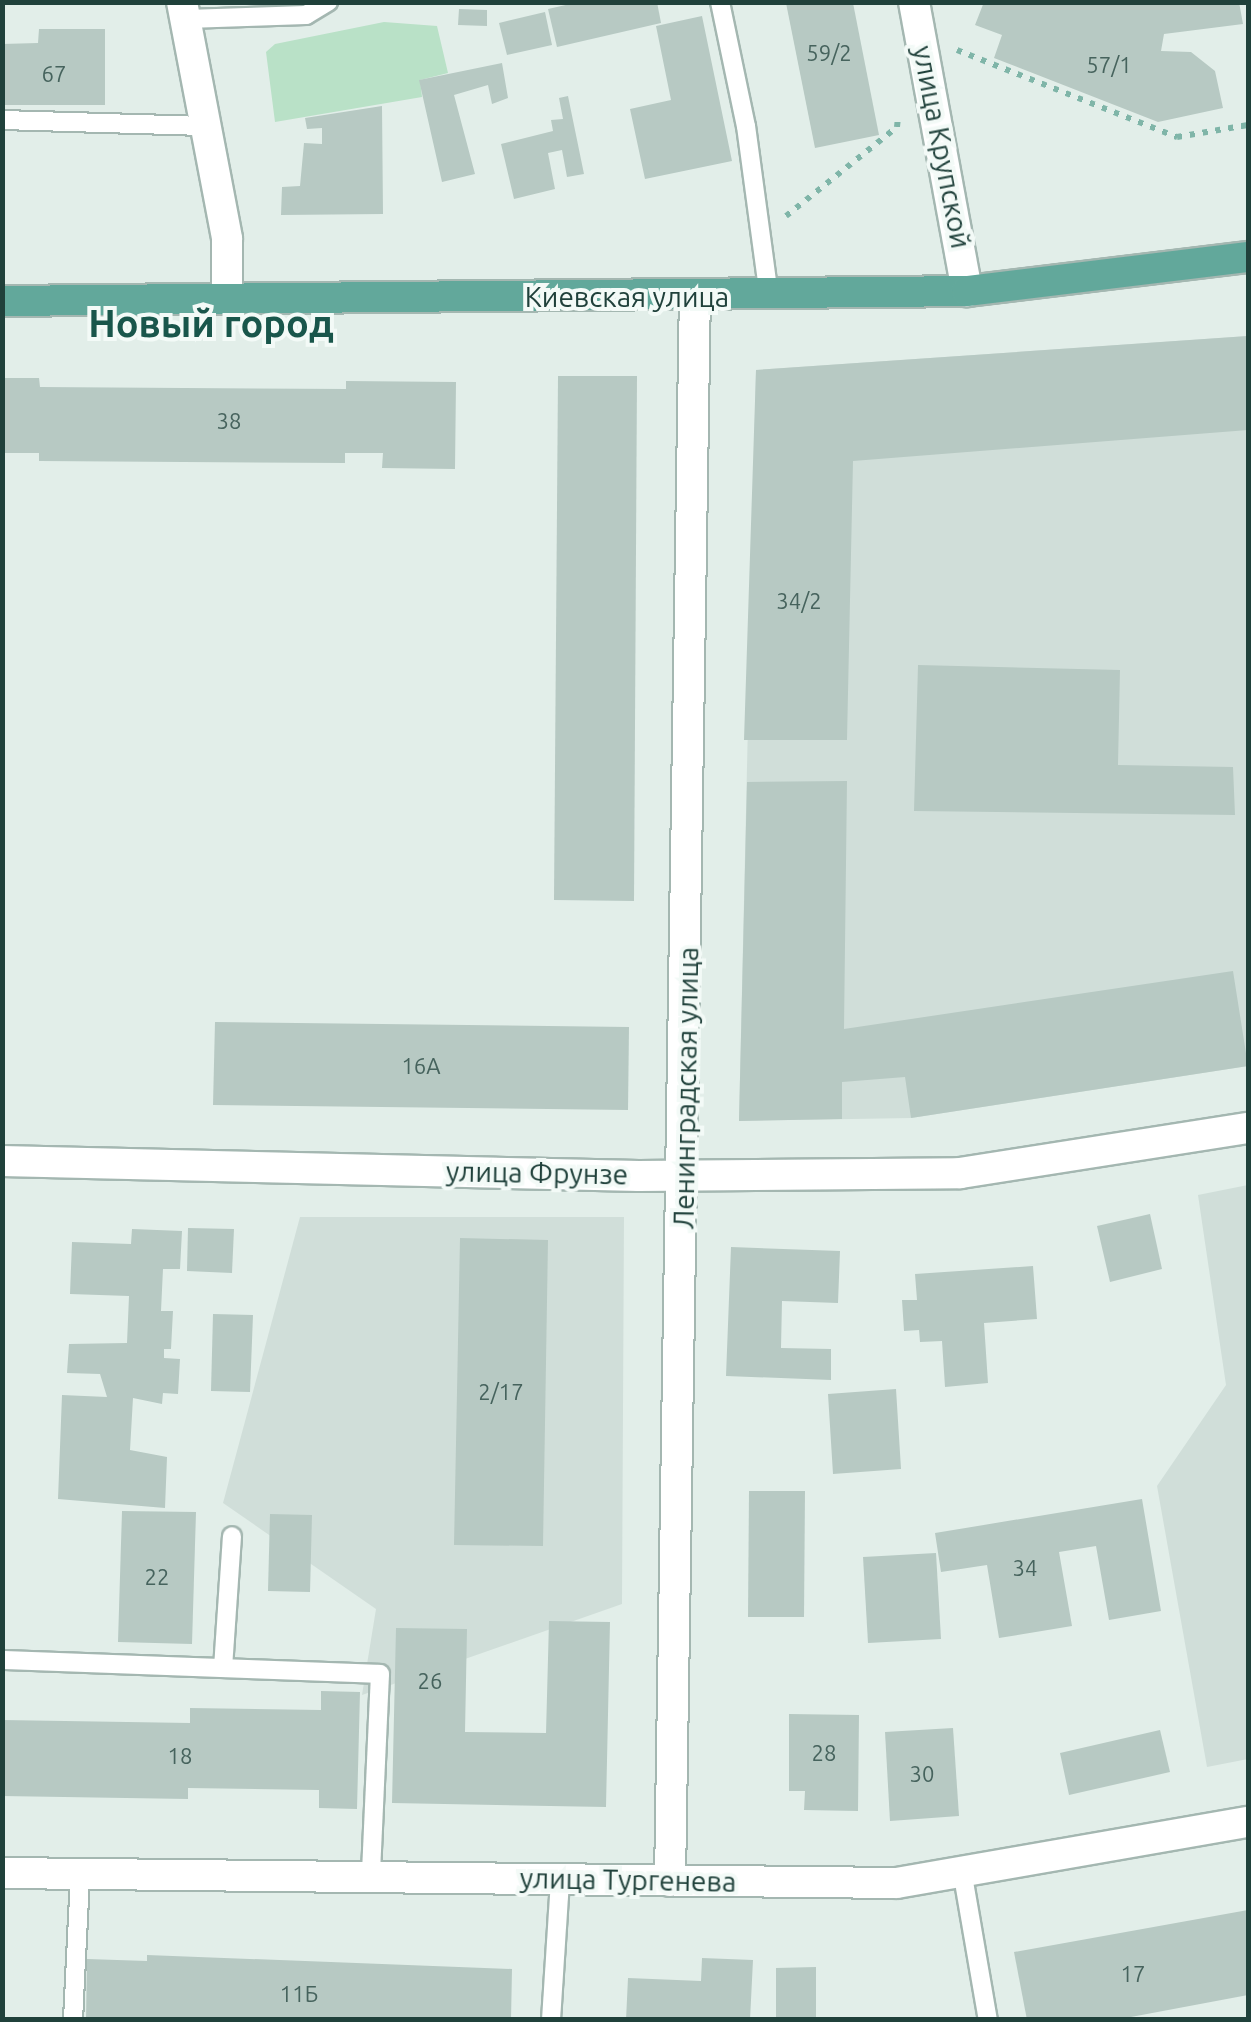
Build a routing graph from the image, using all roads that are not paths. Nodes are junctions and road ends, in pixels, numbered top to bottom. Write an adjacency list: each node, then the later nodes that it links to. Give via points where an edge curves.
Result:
1 (328, 2): 4 (lane, via 306,15)
2 (720, 2): 10 (lane)
3 (914, 2): 8 (street, улица Крупской)
4 (185, 11): 6 (street)
5 (2, 120): 6 (lane)
6 (206, 126): 11 (street, via 227,240)
7 (1248, 258): 8 (main road, Киевская улица)
8 (967, 291): 10 (main road, Киевская улица)
9 (695, 296): 10 (main road, Киевская улица); 11 (main road, Киевская улица); 15 (street, Ленинградская улица)
10 (769, 296)
11 (227, 298): 12 (main road, Киевская улица)
12 (2, 300)
13 (1248, 1128): 15 (street, улица Фрунзе, via 960,1173)
14 (2, 1161): 15 (street, улица Фрунзе)
15 (686, 1175): 25 (street, Ленинградская улица)
16 (232, 1536): 18 (lane)
17 (2, 1660): 18 (lane)
18 (223, 1668): 21 (lane, via 380,1674)
19 (1248, 1822): 22 (street, улица Тургенева)
20 (2, 1873): 23 (street, улица Тургенева)
21 (371, 1875): 23 (street, улица Тургенева); 24 (street, улица Тургенева)
22 (964, 1876): 25 (street, улица Тургенева, via 897,1883); 28 (lane)
23 (80, 1877): 26 (lane)
24 (560, 1879): 25 (street, улица Тургенева); 27 (lane)
25 (670, 1881)
26 (73, 2020)
27 (551, 2020)
28 (988, 2020)

